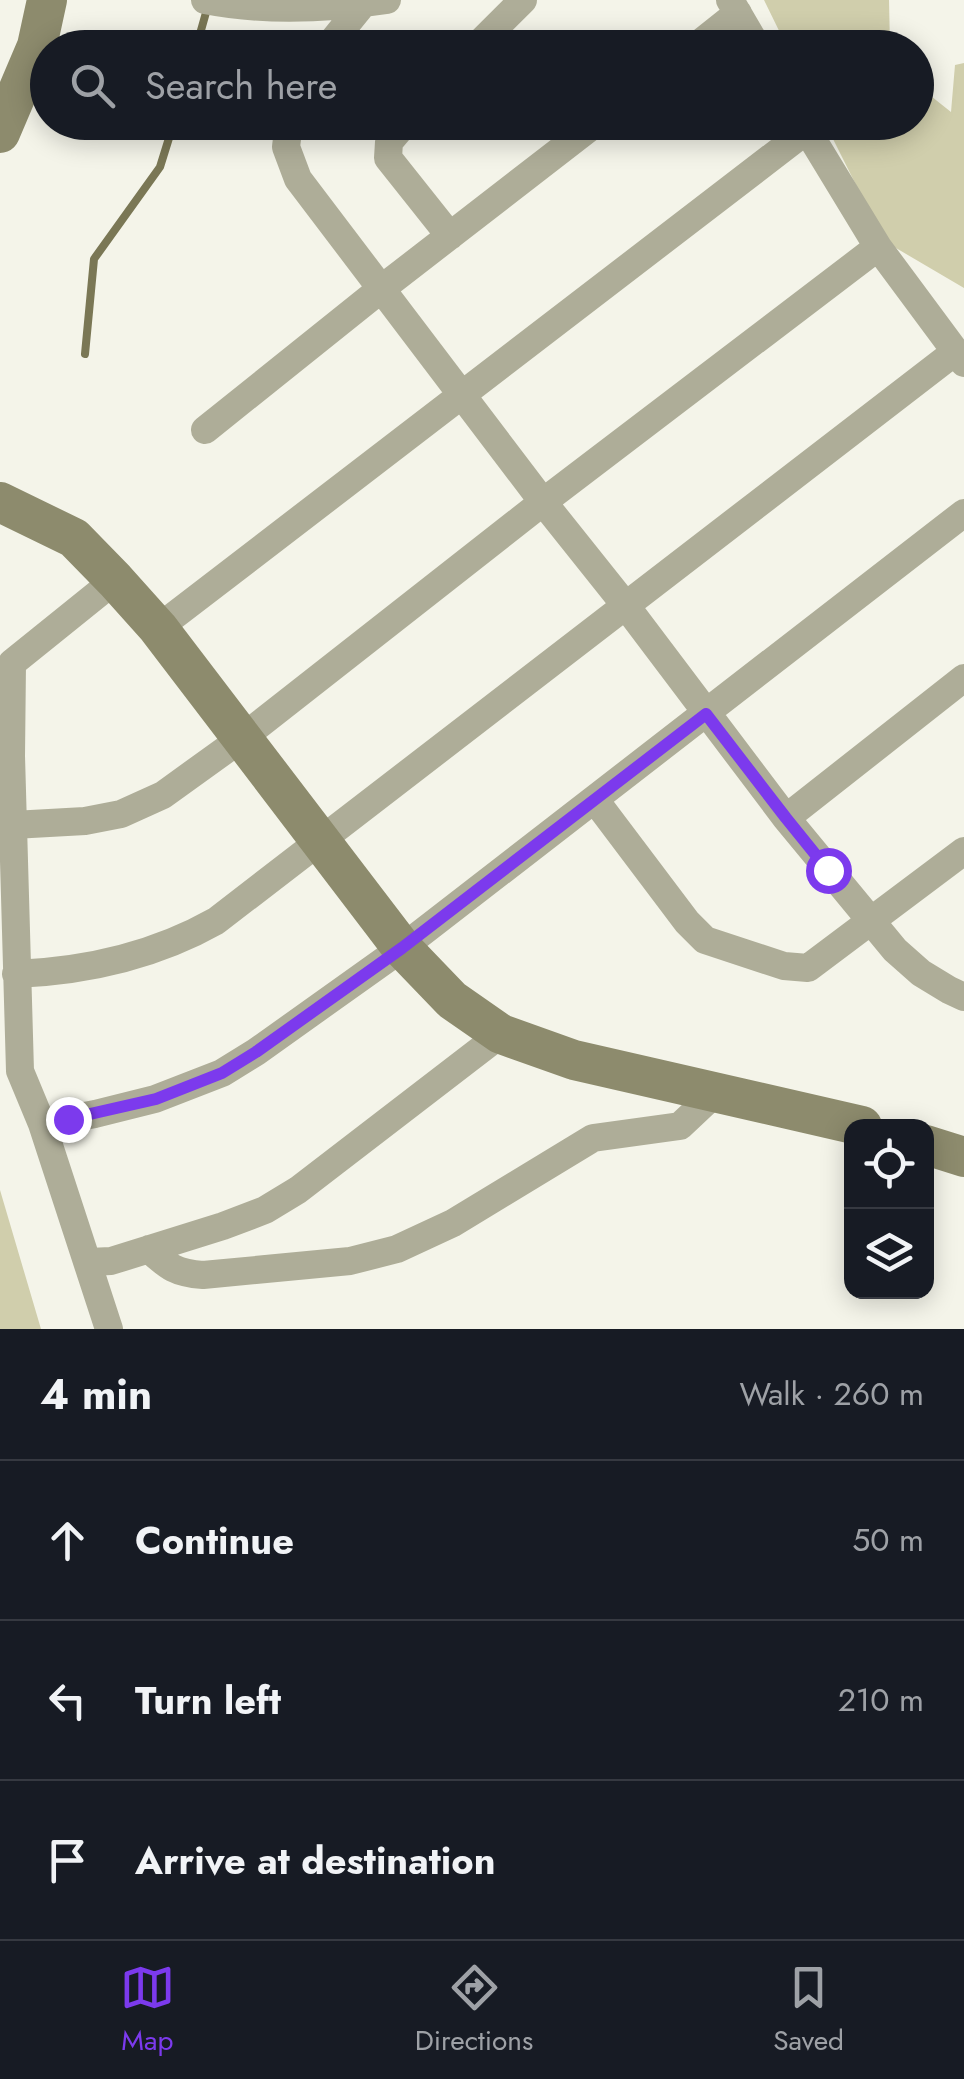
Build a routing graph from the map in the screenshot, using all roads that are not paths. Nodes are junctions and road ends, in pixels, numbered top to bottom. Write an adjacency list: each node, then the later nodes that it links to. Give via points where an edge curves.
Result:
1 (47, 0): 6 (street)
2 (205, 0): 4 (street, via 283,9)
3 (523, 0): 8 (street)
4 (373, 1): 7 (street)
5 (734, 7): 9 (street); 10 (street)
6 (40, 30)
7 (344, 30)
8 (493, 30)
9 (712, 30)
10 (747, 30)
11 (30, 61): 12 (street)
12 (0, 134)
13 (287, 140): 20 (street, via 298,180)
14 (391, 140): 18 (street, via 388,158)
15 (574, 140): 18 (street)
16 (786, 140): 22 (street)
17 (813, 140): 19 (street)
18 (450, 236): 20 (street)
19 (878, 247): 21 (street); 25 (street)
20 (381, 289): 22 (street); 23 (street)
21 (960, 357): 28 (street)
22 (462, 396): 25 (street); 29 (street)
23 (205, 430)
24 (0, 502): 27 (street, via 74,538)
25 (543, 502): 28 (street); 33 (street)
26 (964, 513): 32 (street)
27 (115, 580): 29 (street); 30 (street)
28 (626, 606): 32 (street); 37 (street)
29 (158, 628): 33 (street)
30 (6, 659): 36 (street)
31 (964, 678): 35 (street)
32 (706, 714): 34 (street); 35 (street)
33 (242, 738): 36 (street, via 163,795 121,814); 37 (street)
34 (595, 800): 39 (street, via 705,940 808,968); 40 (street)
35 (786, 818): 39 (street)
36 (13, 825): 41 (street)
37 (321, 842): 40 (street); 41 (street, via 183,940 116,961)
38 (964, 851): 39 (street)
39 (871, 921): 42 (street, via 921,973)
40 (402, 948): 43 (street, via 452,1000); 46 (street, via 222,1073 156,1099)
41 (16, 974): 46 (street, via 20,1072)
42 (964, 997)
43 (501, 1034): 44 (street, via 574,1060); 49 (street, via 266,1210)
44 (714, 1094): 45 (street); 49 (street, via 680,1126 594,1138 397,1249 350,1261 203,1275 180,1273)
45 (844, 1122)
46 (42, 1124): 50 (street)
47 (934, 1148): 48 (street)
48 (964, 1157)
49 (149, 1249): 50 (street)
50 (89, 1262): 51 (street)
51 (109, 1329)

